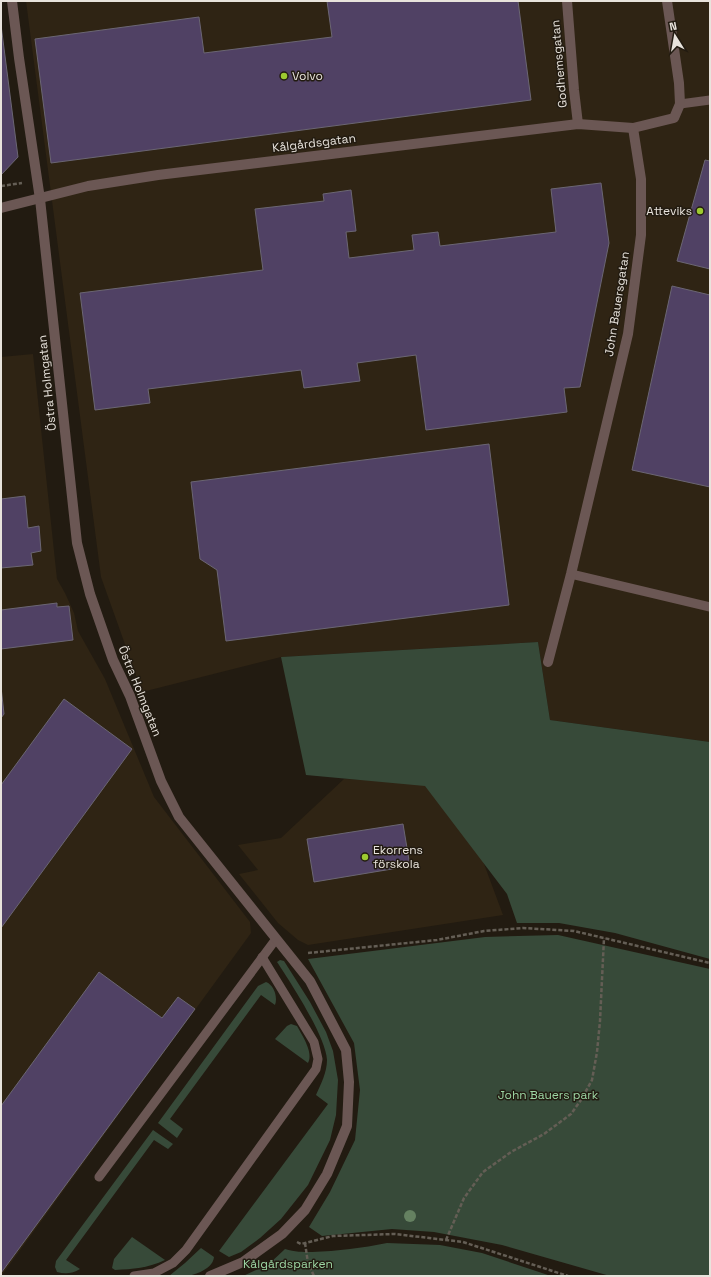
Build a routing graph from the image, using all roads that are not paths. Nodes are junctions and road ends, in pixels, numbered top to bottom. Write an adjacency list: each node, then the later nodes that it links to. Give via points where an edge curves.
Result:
1 (12, 1): 8 (street, Östra Holmgatan)
2 (567, 1): 6 (street, Godhemsgatan)
3 (667, 1): 5 (street)
4 (710, 100): 5 (lane)
5 (680, 104): 7 (street, via 674,118)
6 (578, 124): 7 (street, Kålgårdsgatan); 8 (street, Kålgårdsgatan, via 158,175 88,186)
7 (633, 128): 10 (street, John Bauersgatan, via 641,179 641,235 628,334)
8 (40, 199): 9 (street, Kålgårdsgatan); 13 (street, Östra Holmgatan, via 77,543 90,594 160,781 179,817)
9 (1, 208)
10 (571, 574): 11 (lane); 12 (street, John Bauersgatan)
11 (710, 607)
12 (548, 662)
13 (276, 938): 14 (lane); 17 (street, Östra Holmgatan, via 310,981 346,1050 349,1082 347,1126 327,1174 305,1210 282,1234 243,1262)
14 (262, 957): 15 (lane); 16 (lane, via 314,1042 318,1059 316,1069 186,1250 173,1263 154,1273)
15 (99, 1177)
16 (134, 1276)
17 (210, 1276)

